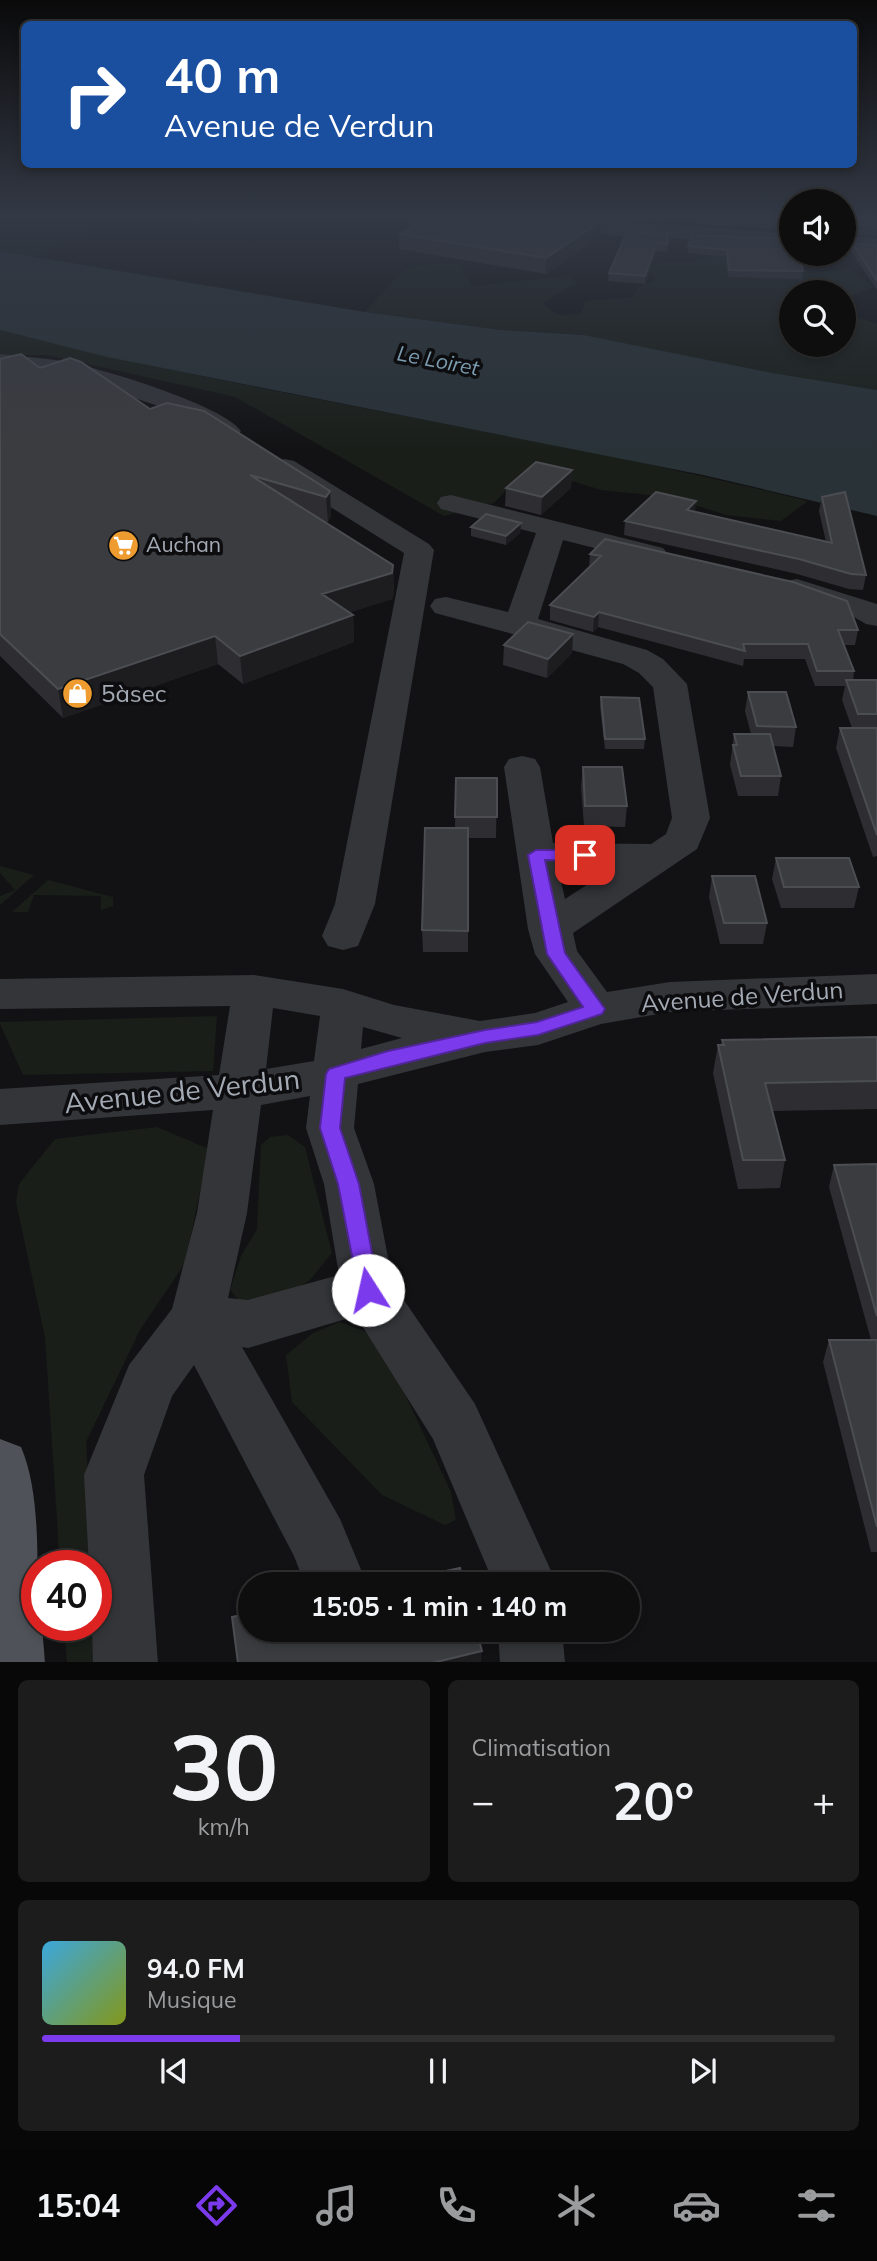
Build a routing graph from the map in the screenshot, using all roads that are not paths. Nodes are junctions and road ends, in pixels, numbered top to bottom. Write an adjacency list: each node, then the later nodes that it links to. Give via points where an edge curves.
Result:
1 (0, 361): 13 (street, via 73,370 194,410 419,550 355,904)
2 (451, 503): 3 (street)
3 (552, 530): 4 (street); 8 (street)
4 (684, 561)
5 (776, 583): 7 (street, via 858,606)
6 (446, 606): 8 (street)
7 (877, 617)
8 (520, 624): 11 (street, via 635,657 670,684 691,818 683,840)
9 (522, 767): 10 (street)
10 (536, 855): 11 (street); 12 (street)
11 (660, 856): 12 (street)
12 (549, 929): 18 (street, via 556,954)
13 (343, 936)
14 (877, 989): 18 (street, Avenue de Verdun, via 716,993)
15 (254, 990): 16 (street, Avenue de Verdun); 17 (street, Avenue de Verdun); 21 (street)
16 (0, 994)
17 (342, 1004): 19 (street, Avenue de Verdun, via 390,1020); 20 (street)
18 (596, 1009): 19 (street, Avenue de Verdun, via 538,1029)
19 (485, 1036): 20 (street, Avenue de Verdun)
20 (336, 1074): 21 (street, Avenue de Verdun); 23 (street, via 330,1128 349,1184)
21 (241, 1091): 22 (street, Avenue de Verdun); 24 (street, via 222,1213)
22 (0, 1107)
23 (368, 1290): 24 (street, via 248,1324); 27 (street, via 455,1423)
24 (197, 1318): 26 (street, via 318,1539); 29 (street, via 149,1383 114,1475)
25 (0, 1468): 30 (main road)
26 (331, 1572)
27 (521, 1572)
28 (531, 1642): 31 (street)
29 (131, 1645)
30 (13, 1662)
31 (533, 1662)

